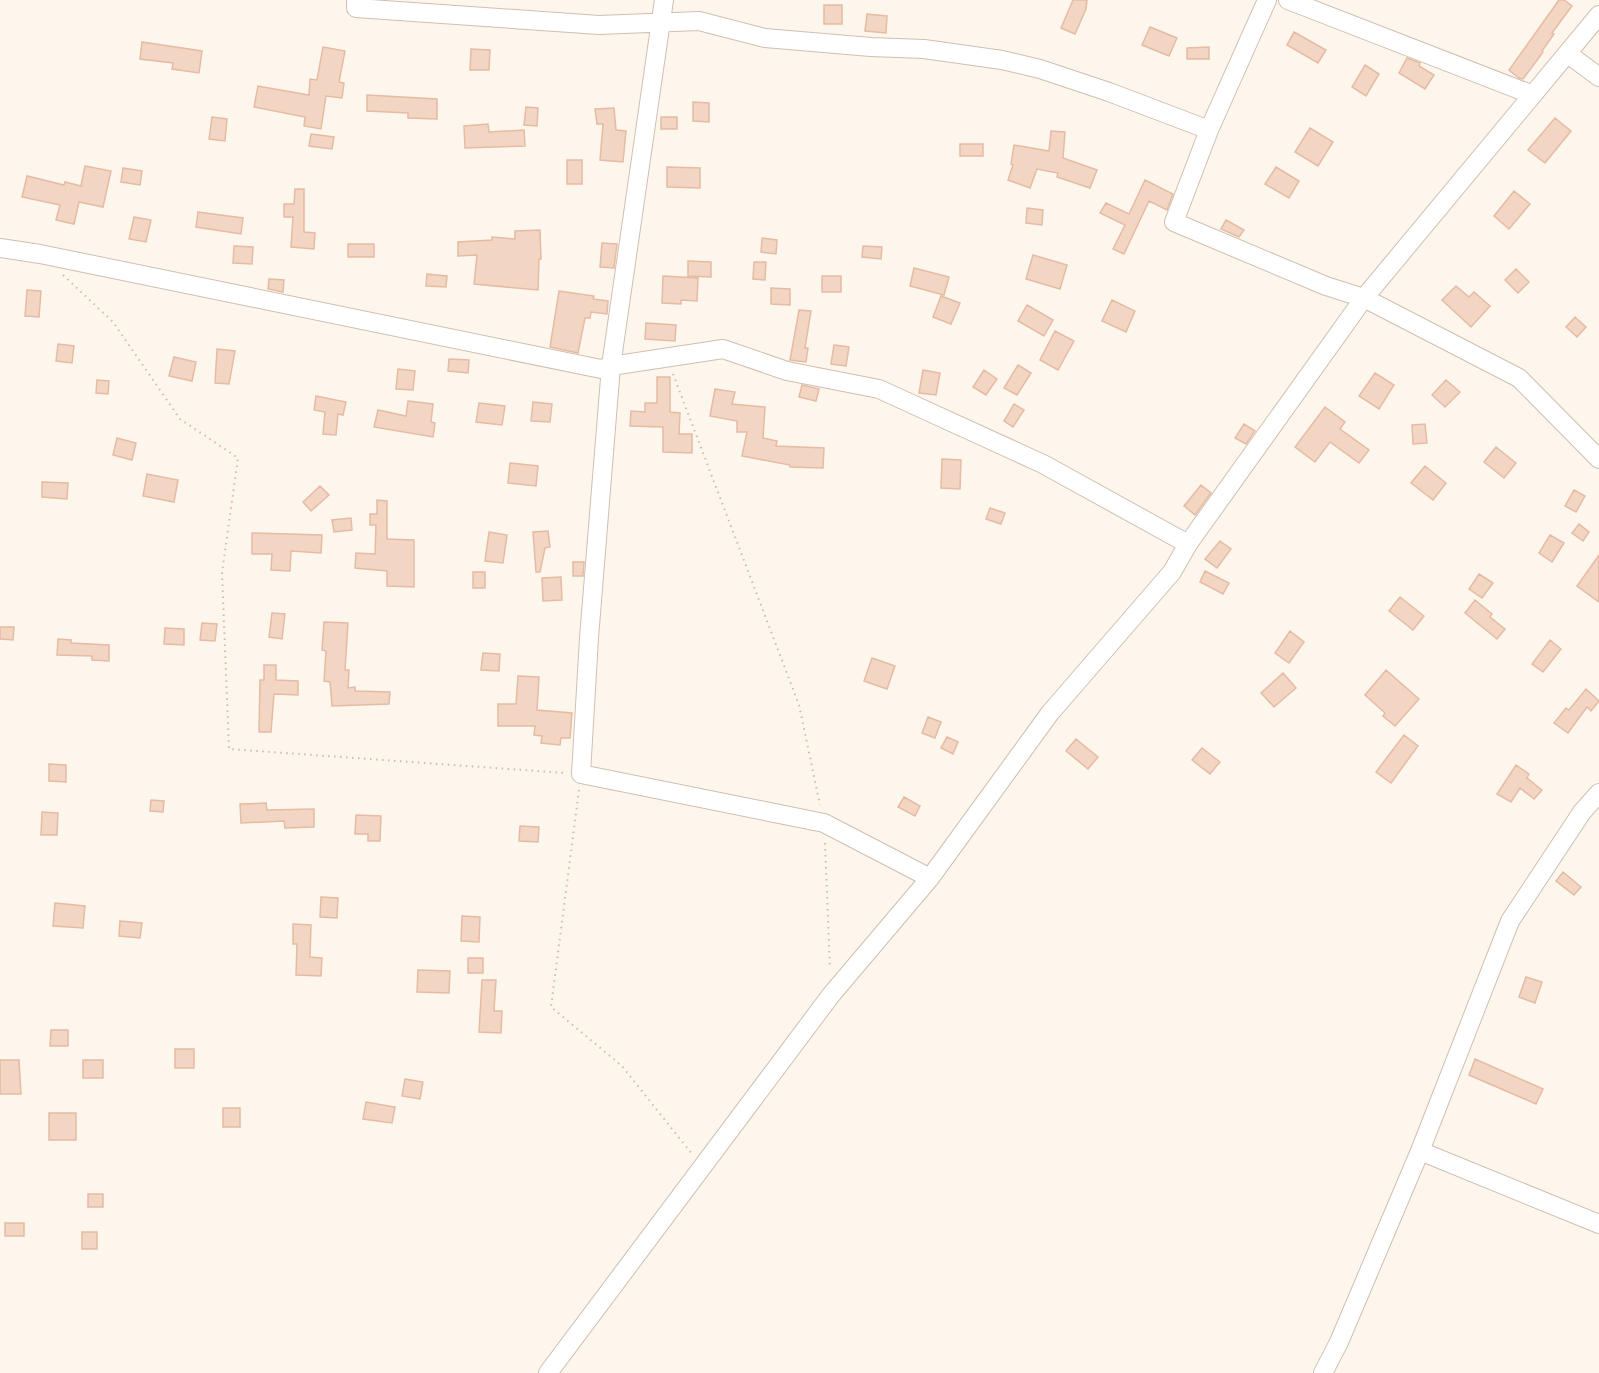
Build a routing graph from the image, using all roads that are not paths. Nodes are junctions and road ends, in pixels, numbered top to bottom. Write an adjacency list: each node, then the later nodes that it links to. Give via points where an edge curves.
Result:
1 (356, 0): 6 (street, via 356,8 599,26)
2 (664, 0): 6 (street)
3 (1267, 0): 10 (street)
4 (1288, 0): 9 (street)
5 (1599, 15): 7 (street)
6 (661, 23): 10 (street, via 699,21 765,38 924,49 1002,60 1089,85); 13 (street)
7 (1568, 54): 8 (street); 9 (street)
8 (1599, 77)
9 (1533, 95): 12 (street)
10 (1209, 130): 12 (street, via 1174,222)
11 (0, 248): 13 (street, via 602,369)
12 (1364, 298): 14 (street, via 1519,378); 15 (street)
13 (611, 366): 15 (street, via 723,349 787,371 879,389 1043,464); 17 (street, via 581,774 824,823)
14 (1599, 459)
15 (1188, 544): 17 (street, via 1172,572 1050,713)
16 (1599, 794): 18 (street, via 1582,812 1510,921)
17 (930, 878): 20 (street, via 831,995)
18 (1420, 1151): 19 (street); 21 (street)
19 (1599, 1224)
20 (548, 1373)
21 (1323, 1373)

